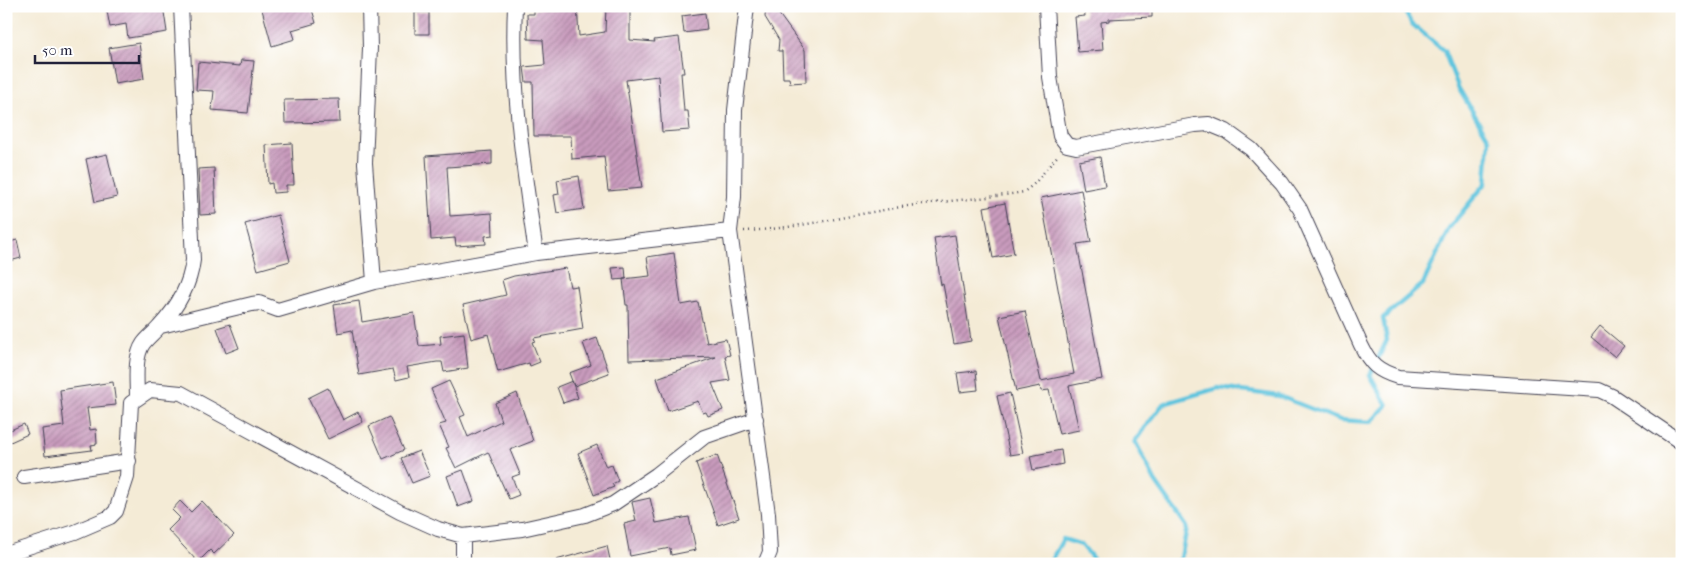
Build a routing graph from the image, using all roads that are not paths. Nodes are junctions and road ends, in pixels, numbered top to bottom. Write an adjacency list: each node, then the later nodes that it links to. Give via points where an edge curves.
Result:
1 (181, 6): 9 (street, via 194,260 191,279 182,298)
2 (369, 6): 8 (street, via 365,163)
3 (515, 6): 7 (street, via 512,49)
4 (747, 6): 6 (street, via 735,110 734,198)
5 (1046, 6): 12 (street, via 1050,77 1060,136 1067,145 1076,147 1209,124 1226,131 1250,149 1282,183 1300,209 1368,361 1380,371 1398,377 1599,390)
6 (730, 231): 7 (street); 11 (street)
7 (536, 254): 8 (street)
8 (374, 282): 9 (street, via 292,308 278,310 252,304)
9 (161, 326): 10 (street, via 143,344 139,353)
10 (136, 397): 13 (street, via 129,413); 15 (street, via 150,390 182,393 400,512)
11 (756, 419): 15 (street, via 704,436 656,475 604,508 522,529); 18 (street, via 768,514 770,552)
12 (1682, 443)
13 (128, 461): 14 (street); 16 (street, via 124,491 116,511 110,516 75,532)
14 (24, 477)
15 (463, 536): 17 (street)
16 (6, 554)
17 (463, 564)
18 (765, 564)

